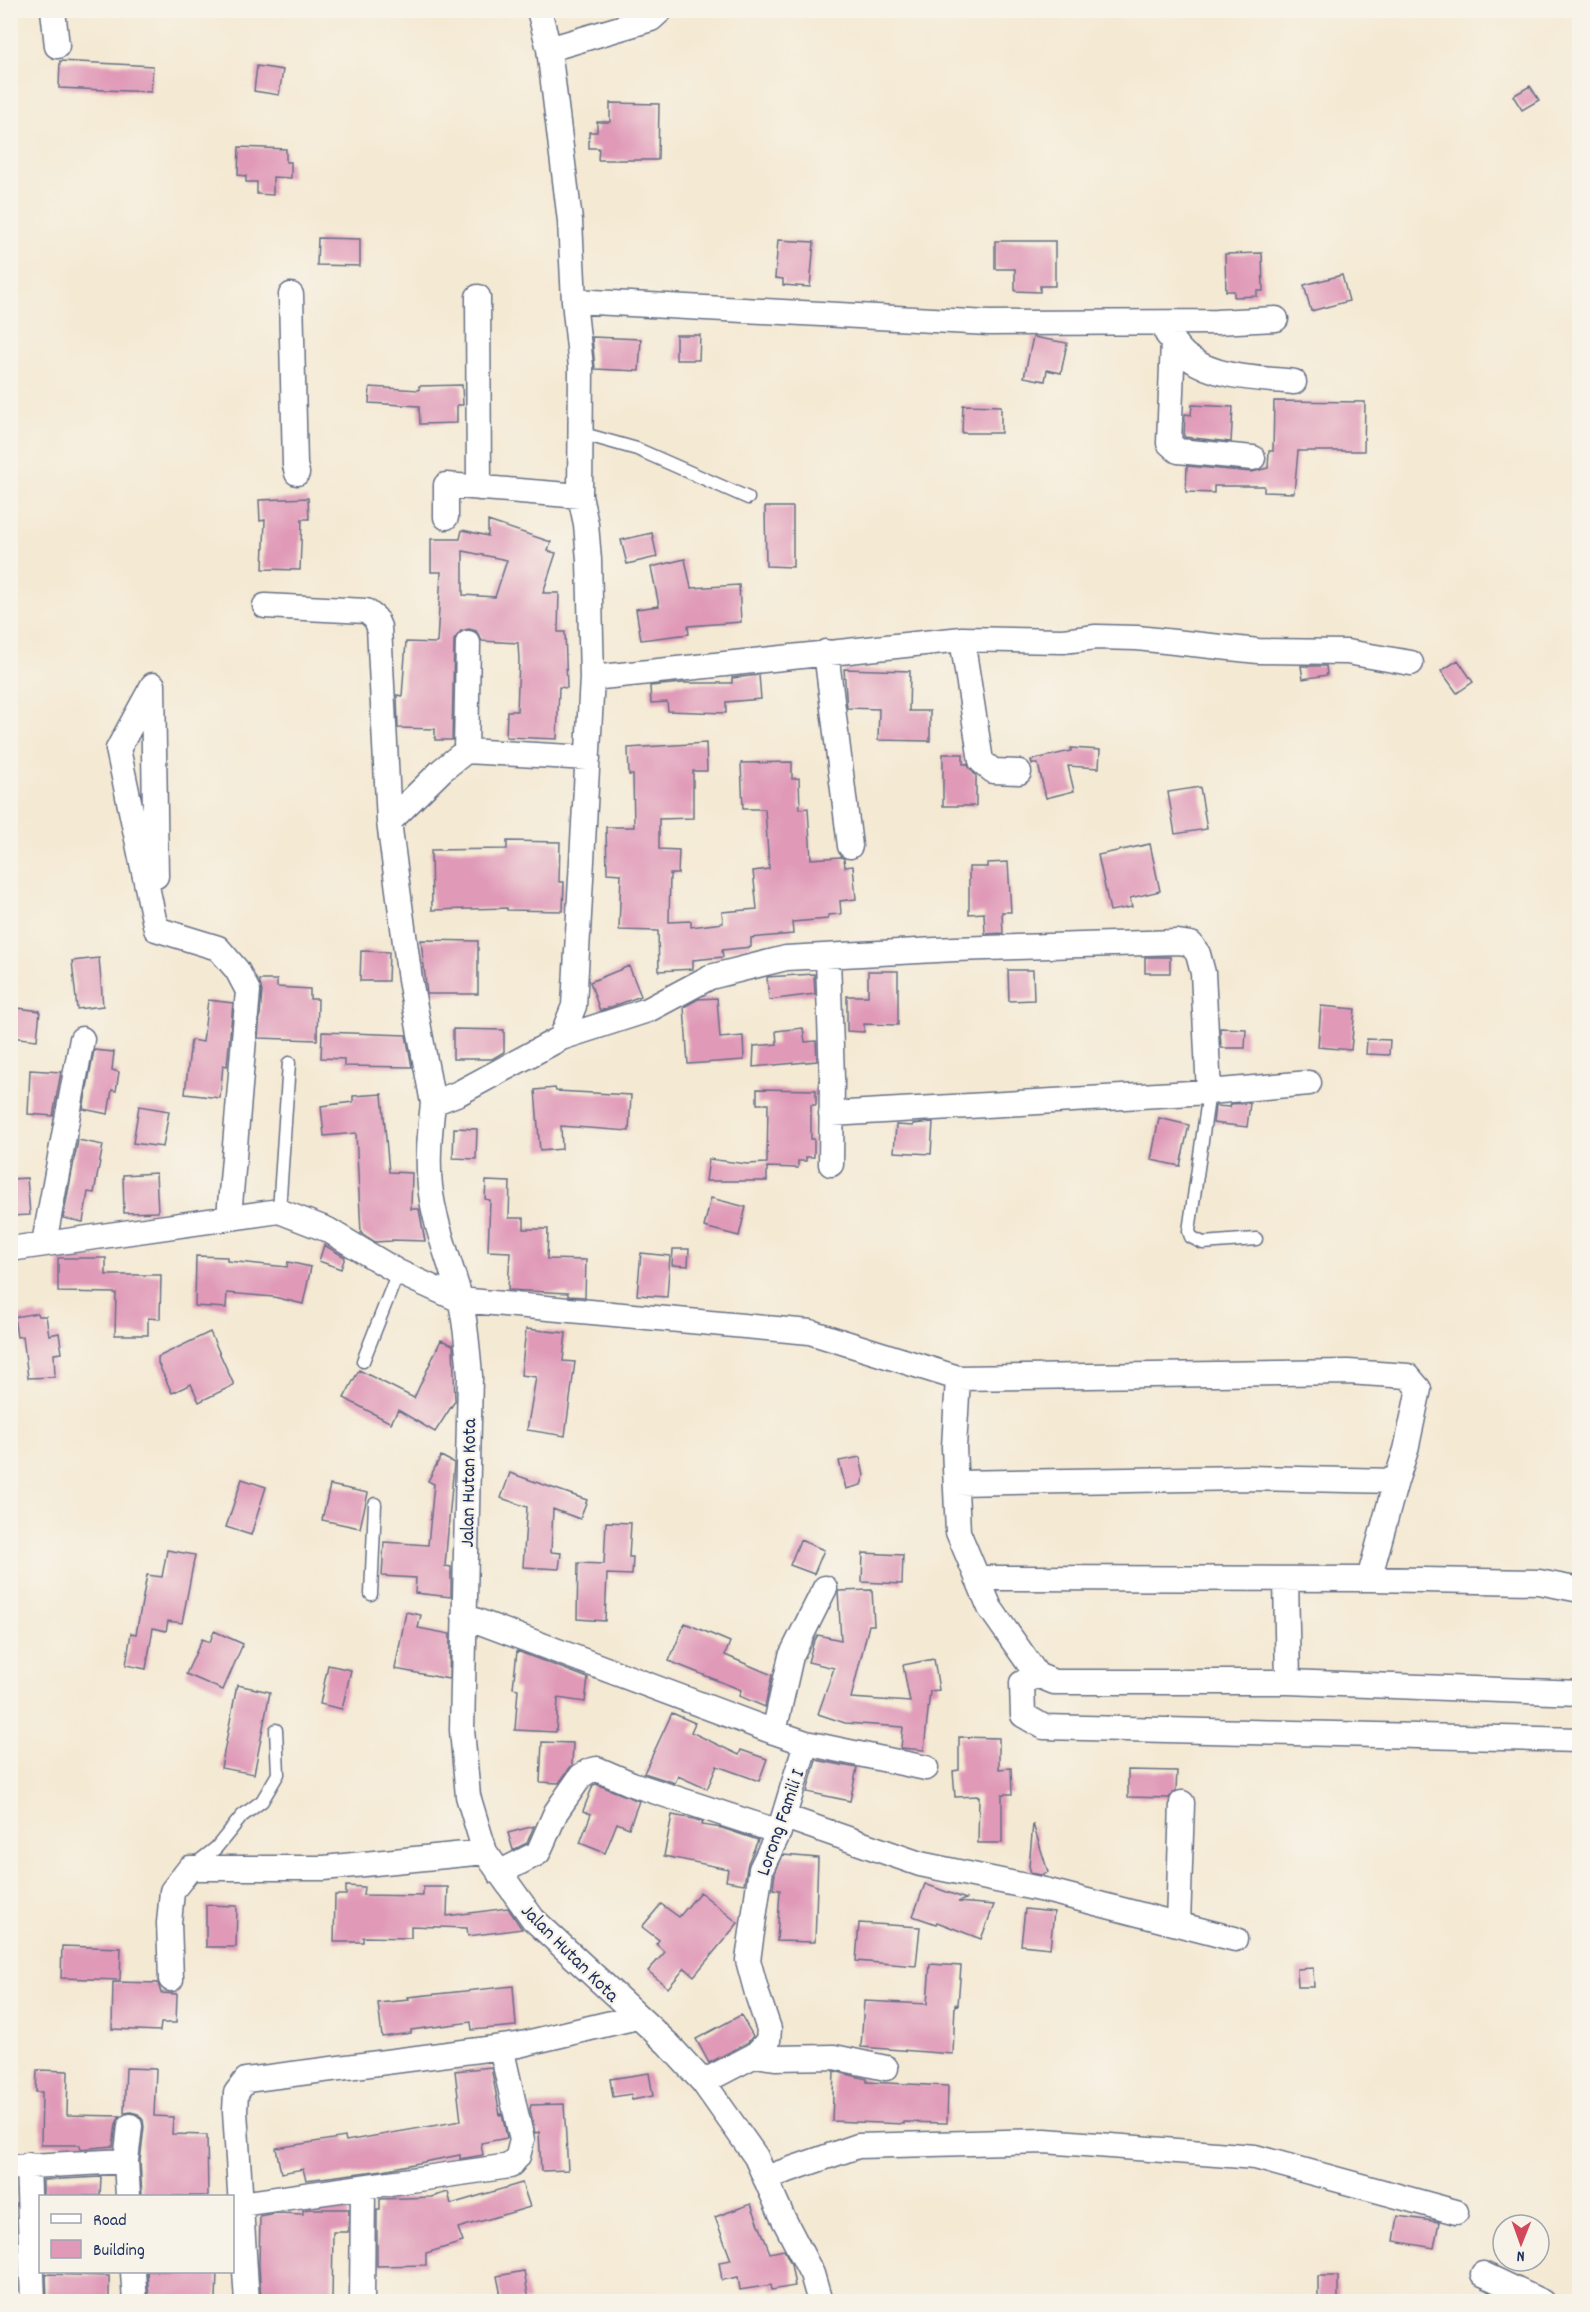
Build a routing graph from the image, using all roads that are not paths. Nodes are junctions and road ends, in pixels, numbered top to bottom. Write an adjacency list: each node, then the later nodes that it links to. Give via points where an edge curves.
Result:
1 (53, 10): 4 (street)
2 (539, 10): 5 (street)
3 (661, 10): 5 (street, via 651,19)
4 (57, 46)
5 (549, 49): 8 (street, via 570,221)
6 (291, 295): 15 (street)
7 (478, 297): 16 (street)
8 (574, 301): 10 (street, via 989,323); 13 (street, via 581,367)
9 (1275, 319): 10 (street)
10 (1155, 321): 11 (street)
11 (1173, 341): 12 (street, via 1188,358 1210,369); 14 (street, via 1169,443 1178,451)
12 (1294, 382)
13 (580, 433): 17 (street); 18 (lane, via 638,450)
14 (1252, 458)
15 (297, 473)
16 (479, 488): 17 (street); 19 (street, via 446,485)
17 (580, 496): 25 (street, via 590,560)
18 (748, 498)
19 (446, 517)
20 (265, 606): 29 (street, Jalan Hutan Kota, via 366,611 375,618 380,633)
21 (962, 639): 23 (street); 24 (street, via 1137,639 1258,651 1347,652); 28 (street, via 981,761 993,771)
22 (468, 643): 26 (street)
23 (826, 652): 25 (street); 30 (street)
24 (1411, 663)
25 (592, 678): 27 (street)
26 (466, 751): 27 (street); 29 (street)
27 (588, 758): 33 (street, via 574,1006)
28 (1019, 772)
29 (389, 822): 38 (street, Jalan Hutan Kota, via 410,980)
30 (850, 846)
31 (156, 929): 31 (street, via 155,871 153,685 118,749); 42 (street, via 218,948 249,991)
32 (828, 958): 33 (street, via 786,958 710,977 648,1010); 37 (street, via 955,950 1191,944 1203,973); 39 (street)
33 (561, 1038): 38 (street)
34 (82, 1040): 44 (street)
35 (289, 1063): 41 (lane)
36 (1309, 1083): 37 (street)
37 (1209, 1092): 39 (street); 43 (lane, via 1189,1231 1191,1237 1203,1242)
38 (433, 1103): 47 (street, Jalan Hutan Kota, via 430,1187)
39 (831, 1114): 40 (street)
40 (831, 1164)
41 (279, 1211): 42 (street); 46 (street, via 328,1230)
42 (229, 1217): 44 (street)
43 (1256, 1239)
44 (44, 1243): 45 (street)
45 (10, 1248)
46 (398, 1272): 47 (street); 48 (lane)
47 (460, 1300): 49 (street, via 810,1332); 59 (street, Jalan Hutan Kota, via 470,1376)
48 (363, 1361)
49 (958, 1378): 50 (street, via 1348,1372 1408,1376 1419,1389); 51 (street)
50 (1396, 1481): 51 (street, via 1246,1478); 55 (street)
51 (956, 1483): 53 (street, via 958,1532)
52 (375, 1504): 58 (lane)
53 (977, 1578): 54 (street); 60 (street, via 990,1608)
54 (1286, 1579): 55 (street); 61 (street)
55 (1369, 1579): 57 (street, via 1539,1582)
56 (825, 1588): 64 (street, via 791,1656)
57 (1580, 1590)
58 (371, 1594)
59 (464, 1616): 64 (street, Lorong Famili I); 70 (street, Jalan Hutan Kota, via 462,1731 468,1796)
60 (1037, 1675): 61 (street, via 1054,1682); 65 (street, via 1022,1683 1023,1715 1044,1727)
61 (1288, 1682): 62 (street)
62 (1580, 1693)
63 (276, 1731): 71 (lane, via 278,1774 262,1801 242,1816 216,1848)
64 (774, 1732): 66 (street, Lorong Famili I)
65 (1580, 1740)
66 (806, 1743): 67 (street); 69 (street, Lorong Famili I)
67 (926, 1768)
68 (1182, 1803): 73 (street)
69 (782, 1824): 72 (street, via 632,1784 597,1769 581,1776 556,1812 538,1853); 73 (street, via 920,1864); 78 (street, Lorong Famili I, via 761,1869 748,1960 769,2029 768,2041)
70 (485, 1852): 71 (street, via 324,1868); 72 (street, Jalan Hutan Kota)
71 (190, 1868): 75 (street, via 172,1891)
72 (499, 1873): 76 (street, Jalan Hutan Kota, via 533,1919)
73 (1178, 1924): 74 (street)
74 (1235, 1939)
75 (171, 1979)
76 (637, 2017): 77 (street); 80 (street, Jalan Hutan Kota)
77 (501, 2047): 85 (street, via 522,2139 518,2156 510,2166); 87 (street, via 246,2080 236,2093 235,2111)
78 (755, 2055): 79 (street, via 834,2057); 80 (street)
79 (886, 2068)
80 (704, 2082): 84 (street, Jalan Hutan Kota, via 756,2157)
81 (130, 2126): 82 (street)
82 (126, 2160): 83 (street); 86 (street)
83 (19, 2166): 92 (street)
84 (765, 2178): 88 (street, via 858,2146 1045,2141 1255,2157); 95 (street, Jalan Hutan Kota, via 812,2274)
85 (363, 2188): 87 (street); 91 (street)
86 (128, 2195)
87 (241, 2204): 94 (street)
88 (1456, 2212)
89 (133, 2273): 93 (street)
90 (1483, 2274): 96 (street)
91 (362, 2299)
92 (33, 2301)
93 (135, 2301)
94 (247, 2301)
95 (820, 2301)
96 (1542, 2301)

